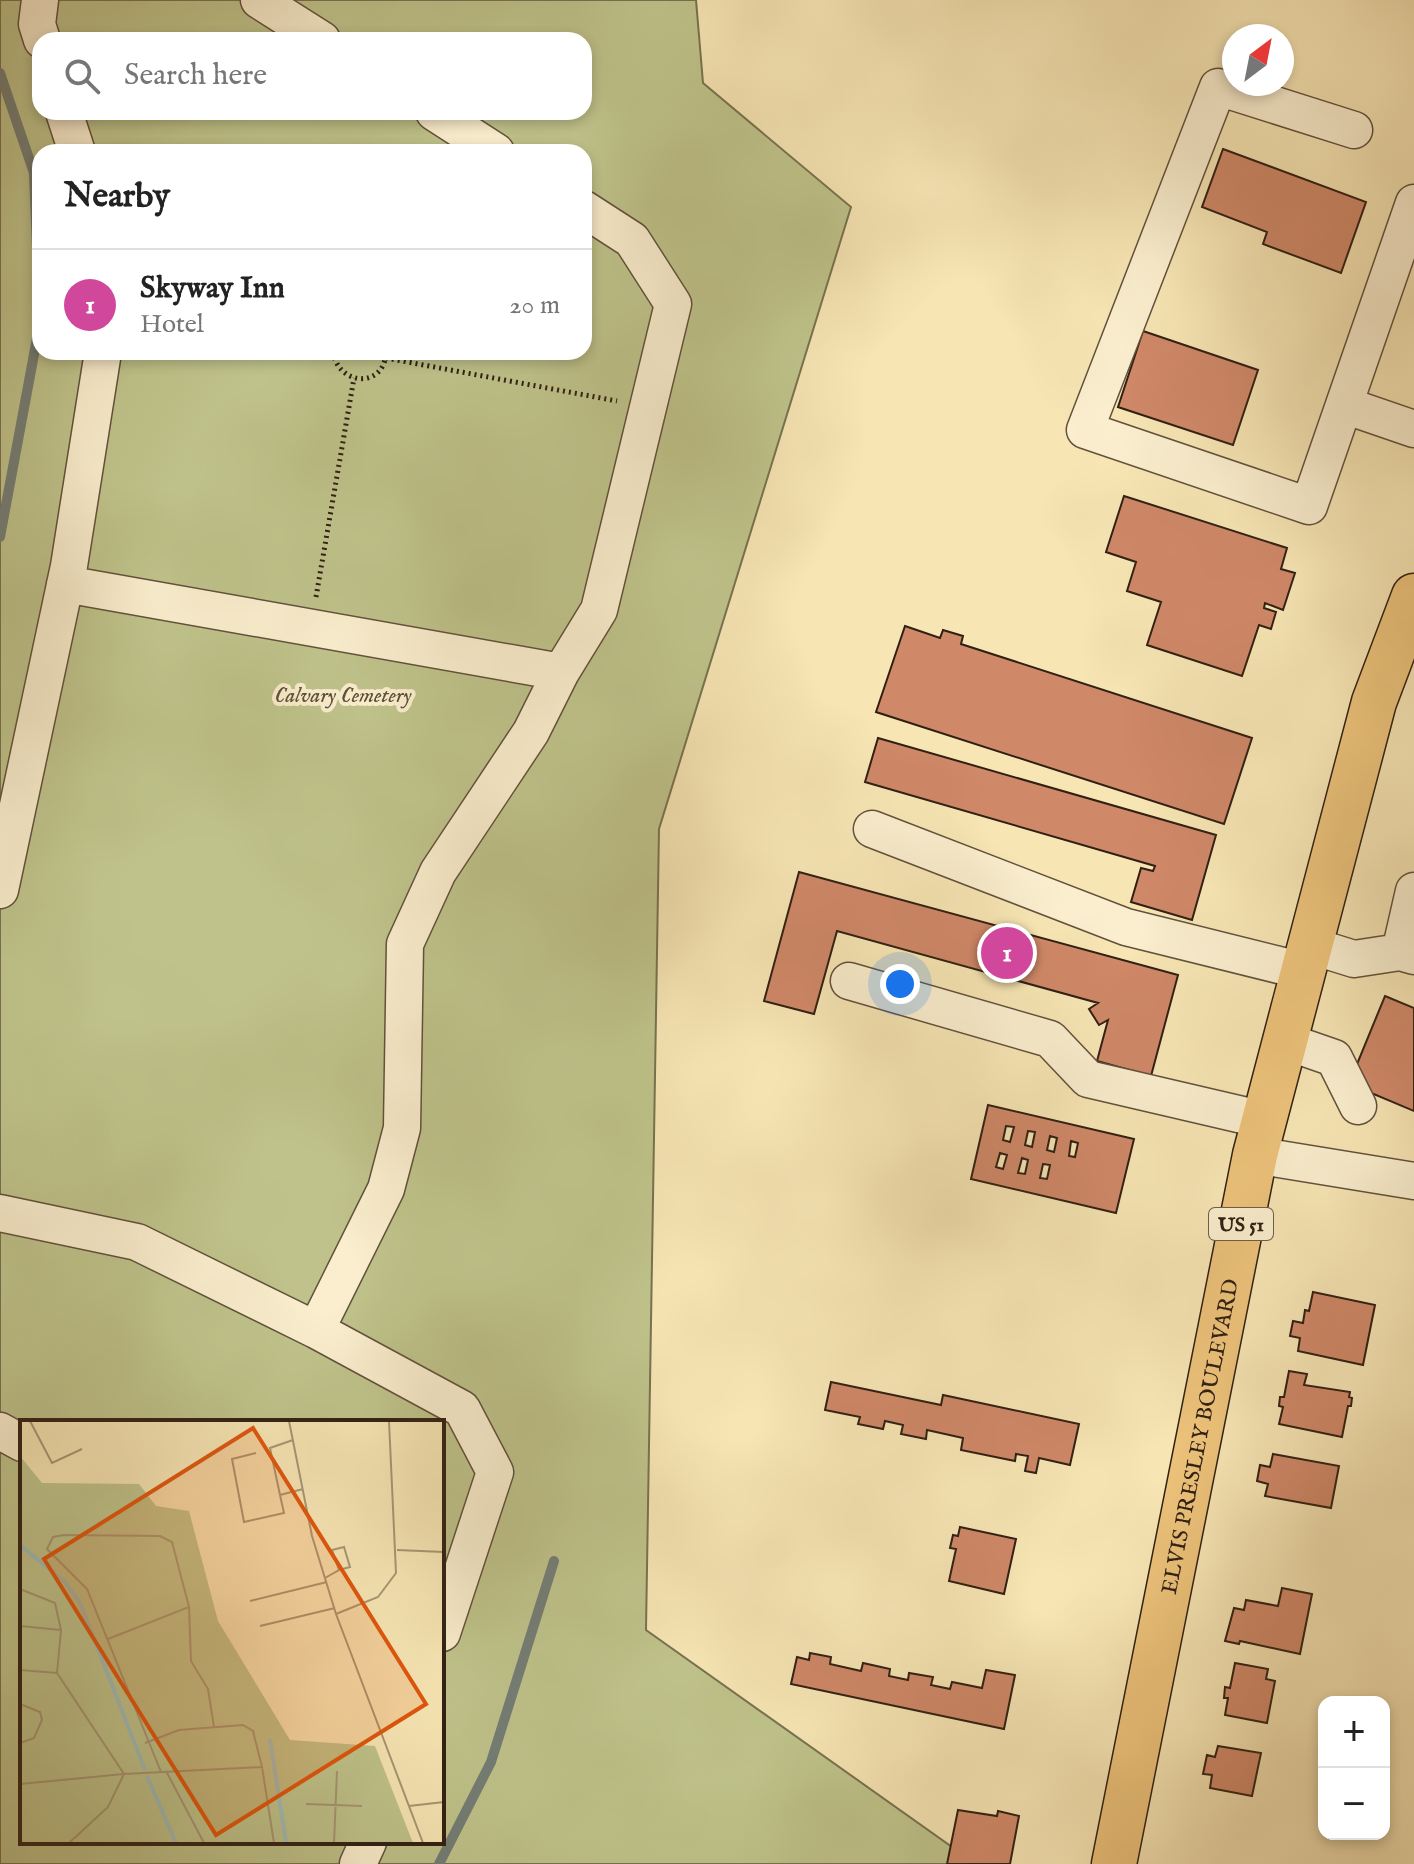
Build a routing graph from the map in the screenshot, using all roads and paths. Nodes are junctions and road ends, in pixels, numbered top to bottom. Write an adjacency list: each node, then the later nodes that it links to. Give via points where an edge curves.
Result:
1 (40, 0): 3 (street)
2 (259, 0): 4 (street)
3 (40, 32)
4 (309, 32)
5 (67, 120): 8 (street)
6 (446, 120): 9 (street)
7 (1354, 130): 17 (street, via 1218,87 1085,430 1309,506)
8 (74, 144)
9 (484, 144)
10 (1414, 203): 17 (street)
11 (592, 214): 18 (street, via 632,240 673,304)
12 (102, 360): 20 (street)
13 (334, 360): 16 (path)
14 (384, 360): 16 (path, via 370,377)
15 (411, 360): 18 (path)
16 (354, 378): 22 (path)
17 (1344, 405): 19 (street)
18 (648, 407): 23 (street, via 599,610)
19 (1414, 429)
20 (65, 584): 22 (street); 25 (street)
21 (1414, 596): 28 (main road, ELVIS PRESLEY BOULEVARD / US 51, via 1374,702)
22 (311, 628): 23 (street)
23 (561, 672): 35 (street, via 531,732 438,872 405,944 402,1128 386,1189)
24 (872, 829): 28 (street, via 1126,927)
25 (0, 890)
26 (1414, 891): 27 (street)
27 (1407, 954): 28 (street)
28 (1306, 958): 30 (main road, ELVIS PRESLEY BOULEVARD / US 51)
29 (849, 981): 32 (street, via 1050,1039 1088,1079)
30 (1285, 1041): 31 (street, via 1334,1058); 32 (main road, ELVIS PRESLEY BOULEVARD / US 51)
31 (1358, 1106)
32 (1259, 1137): 33 (street); 41 (main road, ELVIS PRESLEY BOULEVARD / US 51)
33 (1414, 1181)
34 (0, 1213): 35 (street, via 137,1242)
35 (316, 1330): 38 (street, via 462,1409 495,1472)
36 (0, 1431): 37 (street)
37 (20, 1442)
38 (444, 1627)
39 (367, 1844): 40 (street)
40 (358, 1864)
41 (1114, 1864)

